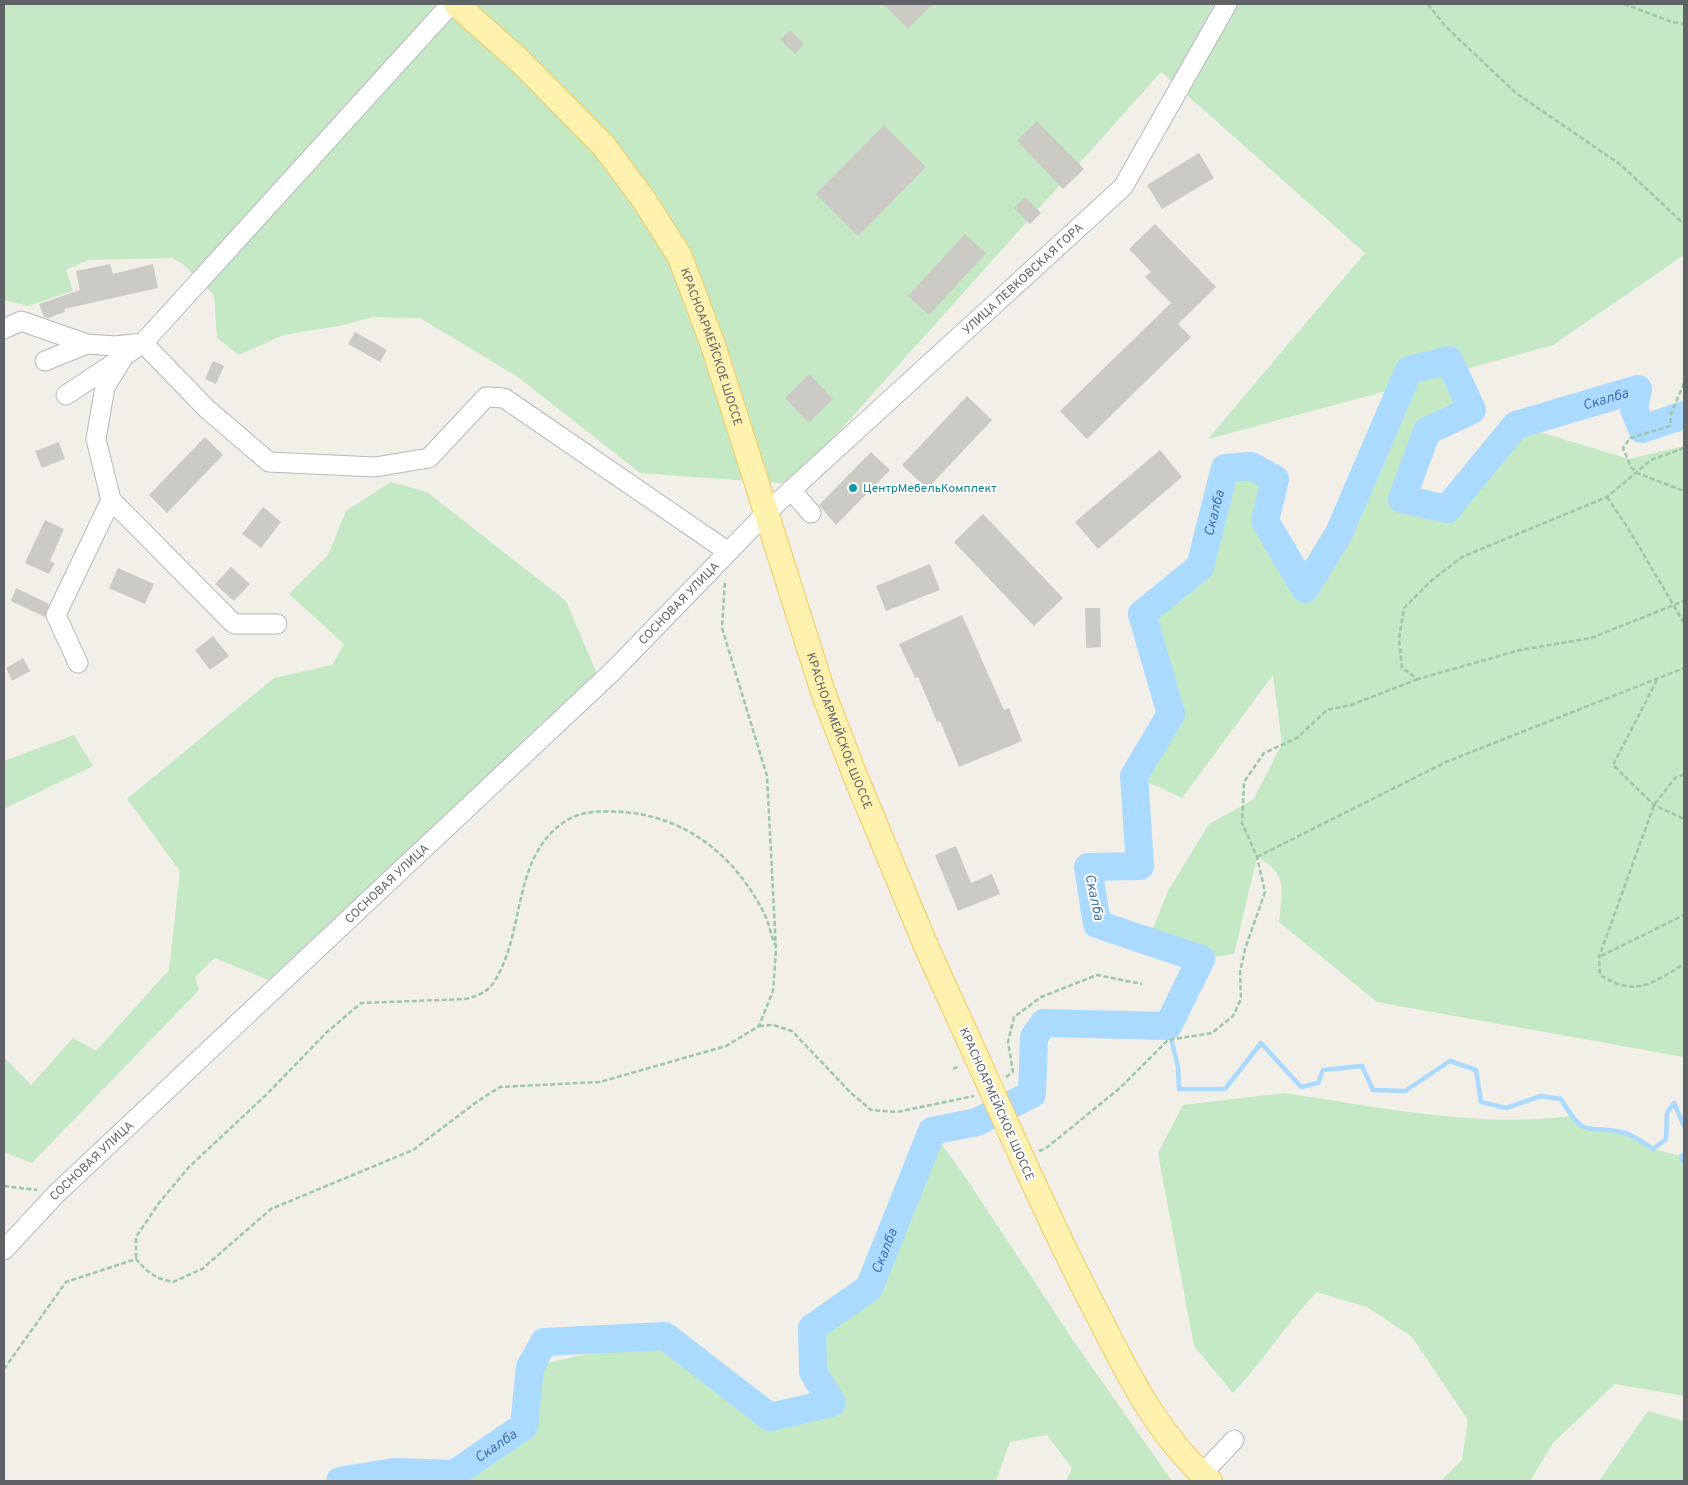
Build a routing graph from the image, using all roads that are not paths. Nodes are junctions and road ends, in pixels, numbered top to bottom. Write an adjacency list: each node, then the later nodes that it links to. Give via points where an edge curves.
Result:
1 (451, 4): 5 (street)
2 (456, 4): 12 (main road, КРАСНОАРМЕЙСКОЕ ШОССЕ, via 514,55 604,146 663,228 680,258 714,345)
3 (1227, 4): 10 (street, УЛИЦА ЛЕВКОВСКАЯ ГОРА, via 1123,187)
4 (4, 329): 6 (street, via 21,321)
5 (143, 343): 6 (street); 7 (street); 14 (street, via 208,410 269,462 375,466 429,458 486,397 504,398)
6 (87, 344): 8 (street)
7 (124, 356): 9 (street); 11 (street, via 105,387 96,439)
8 (45, 361)
9 (66, 395)
10 (791, 490): 12 (street, УЛИЦА ЛЕВКОВСКАЯ ГОРА); 13 (street)
11 (110, 500): 15 (street, via 234,624); 16 (street, via 56,615)
12 (766, 513): 14 (street, СОСНОВАЯ УЛИЦА); 19 (main road, КРАСНОАРМЕЙСКОЕ ШОССЕ, bridge, via 823,692 926,946 976,1058 1083,1288 1137,1392 1189,1462)
13 (811, 513)
14 (727, 551): 17 (street, СОСНОВАЯ УЛИЦА, via 613,671 57,1193)
15 (278, 624)
16 (78, 663)
17 (4, 1250)
18 (1234, 1440): 19 (street)
19 (1206, 1478)

